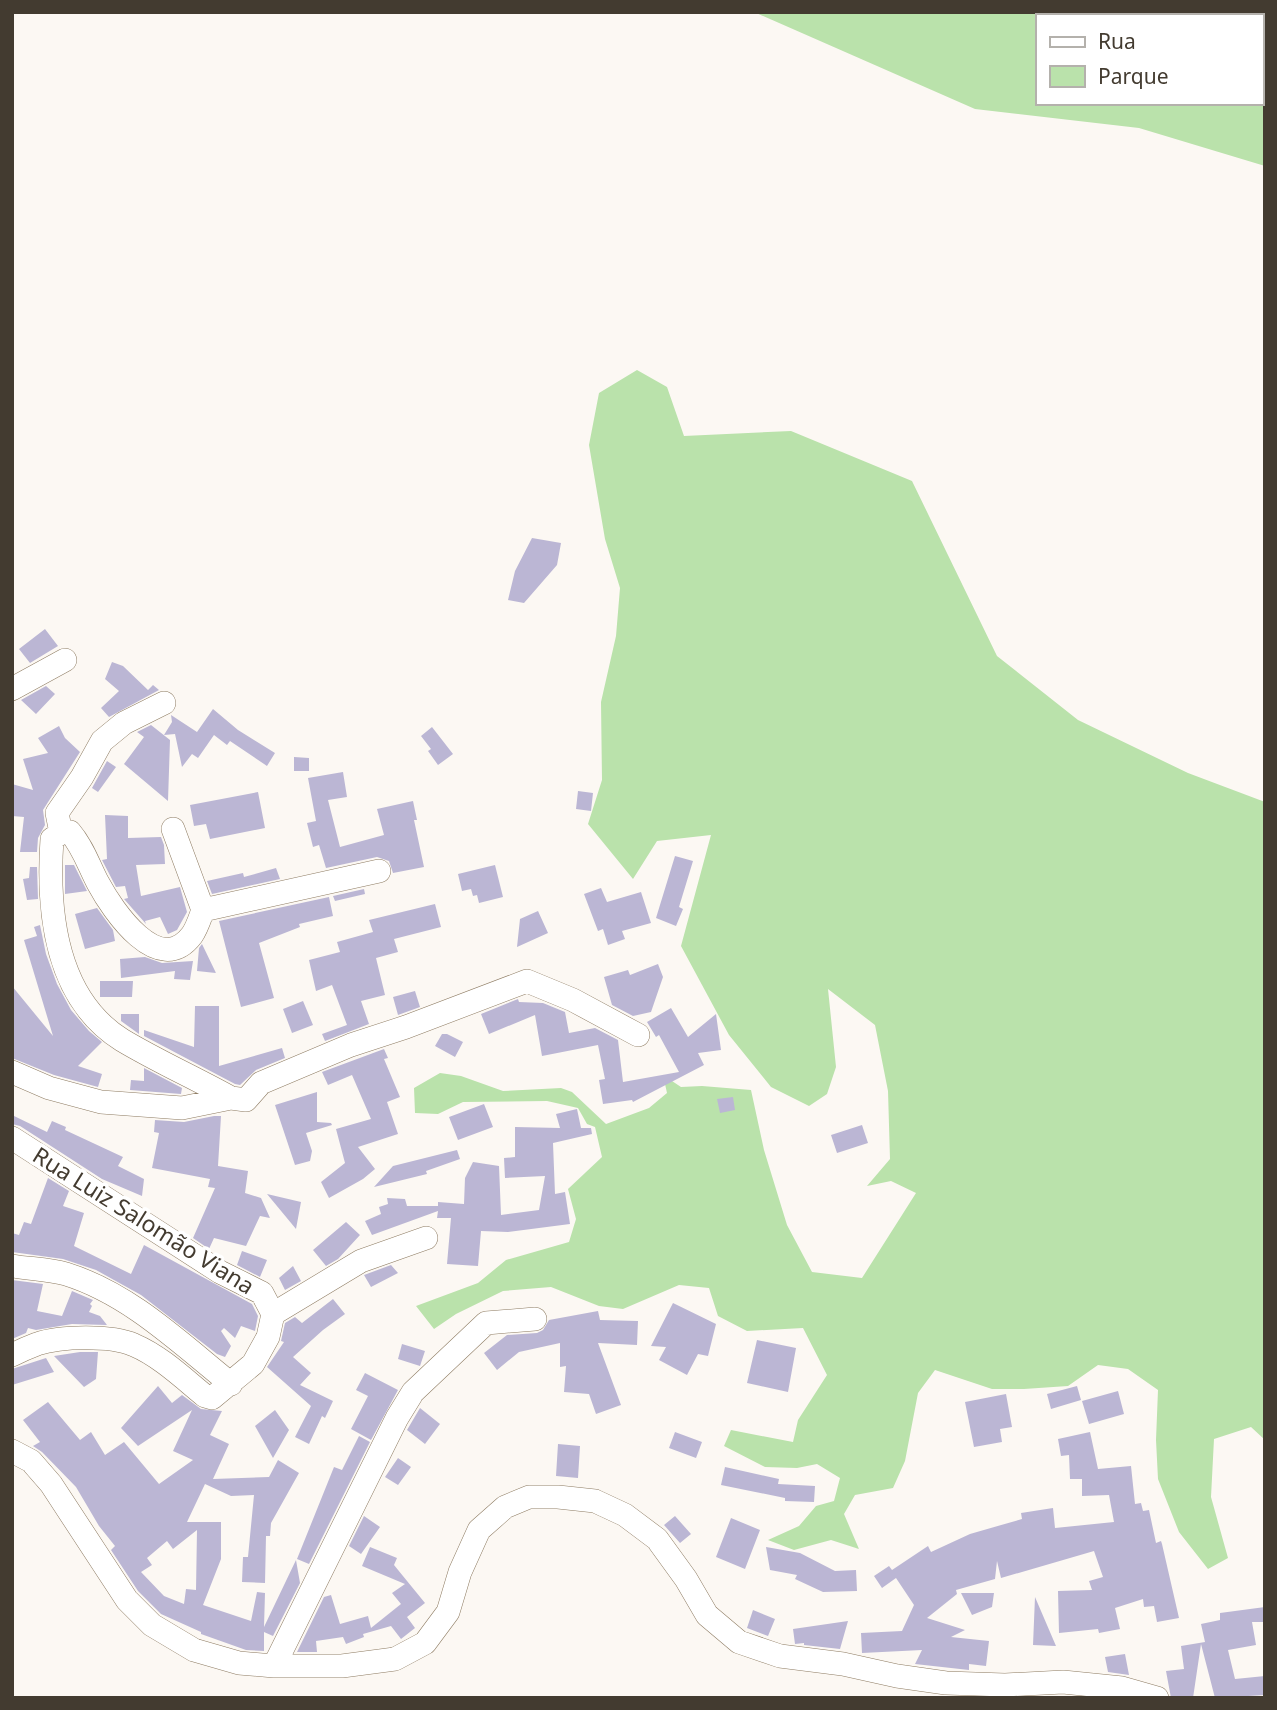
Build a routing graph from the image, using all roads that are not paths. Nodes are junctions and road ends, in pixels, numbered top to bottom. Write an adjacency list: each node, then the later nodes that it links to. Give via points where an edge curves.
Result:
1 (65, 660): 2 (street)
2 (12, 689)
3 (164, 703): 5 (street, via 124,723 102,741 57,813)
4 (173, 829): 7 (street)
5 (61, 833): 7 (street, via 69,832 77,839 99,885 126,924 147,944 175,949 192,935); 10 (street, via 52,839 52,914 59,951 77,992 94,1018 120,1039)
6 (379, 871): 7 (street)
7 (203, 910)
8 (638, 1035): 10 (street, via 527,981 261,1083 246,1100)
9 (12, 1072): 10 (street, via 101,1102 182,1108)
10 (231, 1098)
11 (12, 1138): 14 (street, Rua Luiz Salomão Viana, via 220,1272 262,1293)
12 (426, 1238): 14 (street, via 361,1261)
13 (12, 1266): 17 (street, via 64,1274 111,1293)
14 (273, 1314): 17 (street, Rua Luiz Salomão Viana, via 268,1336 253,1364)
15 (535, 1319): 19 (street, via 486,1323 413,1392)
16 (12, 1355): 17 (street, Rua Luiz Salomão Viana, via 40,1343 95,1338 133,1344 205,1396 212,1398)
17 (232, 1384)
18 (12, 1451): 19 (street, via 32,1461 51,1484 127,1600 152,1625 194,1650 239,1663)
19 (274, 1666): 20 (street, via 342,1666 396,1659 425,1643 448,1612 479,1530 505,1507 538,1497 594,1501 625,1515 657,1539 707,1615 739,1642 780,1656 946,1683 1063,1682 1122,1688)
20 (1157, 1698)

